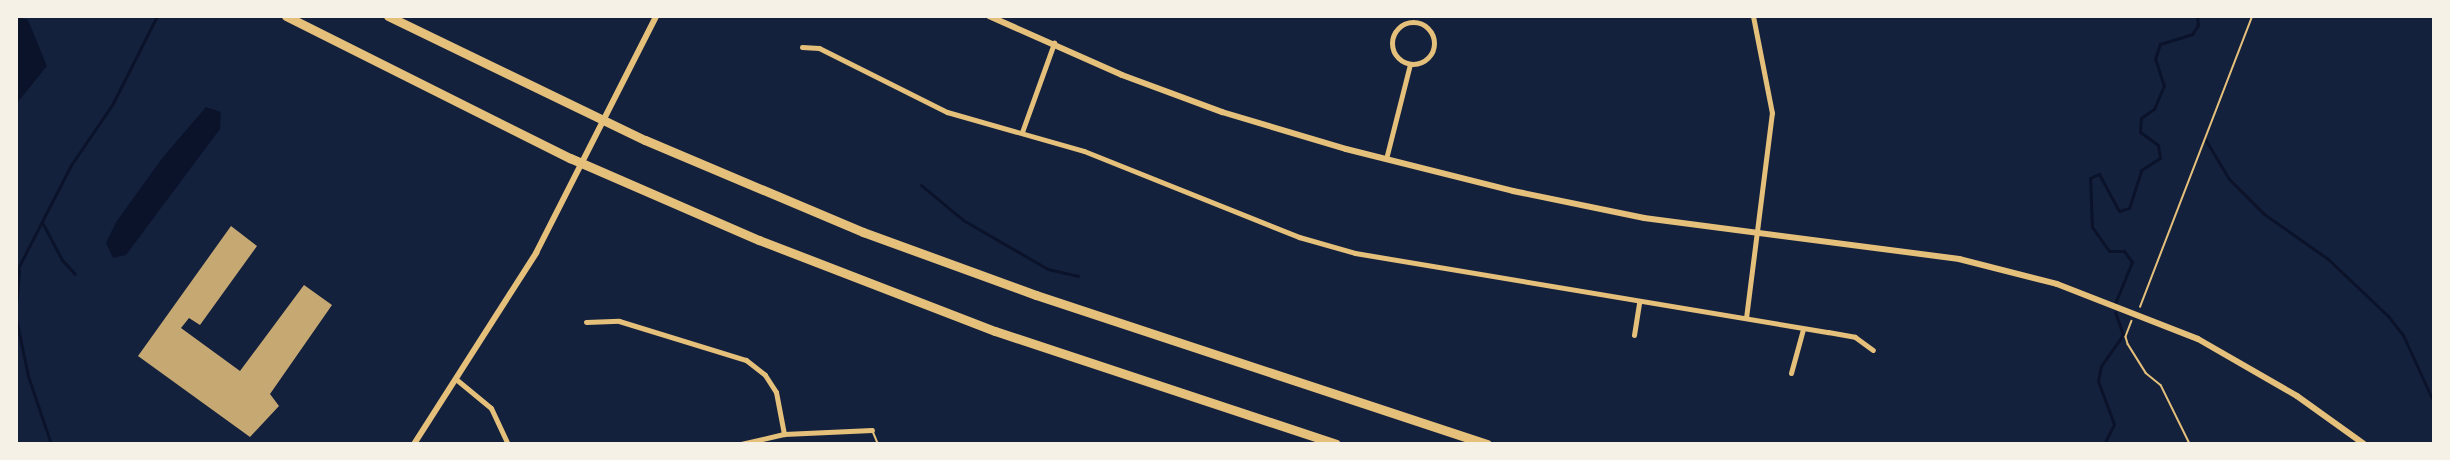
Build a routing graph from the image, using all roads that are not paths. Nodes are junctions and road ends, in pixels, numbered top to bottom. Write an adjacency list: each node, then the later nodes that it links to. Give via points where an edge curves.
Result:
1 (286, 16): 27 (highway, via 570,158 759,240 995,331)
2 (388, 16): 28 (highway, via 635,136 863,232 1077,309)
3 (656, 16): 20 (street, via 536,253)
4 (989, 16): 6 (street)
5 (1753, 16): 12 (street, via 1772,113)
6 (1005, 20): 7 (street)
7 (1054, 43): 10 (street); 11 (street, via 1122,75 1222,112)
8 (802, 47): 10 (street, via 819,48 936,107)
9 (1410, 64): 9 (street, via 1428,58 1434,46 1428,28 1415,23 1402,26 1393,37 1398,57); 11 (street)
10 (1022, 132): 13 (street, via 1133,168 1280,230 1355,253)
11 (1386, 159): 12 (street, via 1520,193 1644,218)
12 (1756, 234): 14 (street); 29 (street, via 1959,259 2018,273 2168,324 2297,396)
13 (1639, 302): 14 (street); 17 (street)
14 (1746, 318): 16 (street)
15 (586, 322): 22 (street, via 619,321 752,363 776,392)
16 (1803, 329): 18 (street, via 1855,337); 19 (street)
17 (1635, 335)
18 (1873, 350)
19 (1791, 374)
20 (457, 380): 23 (street); 24 (street, via 491,408)
21 (872, 430): 22 (street); 26 (lane)
22 (784, 434): 25 (street)
23 (414, 444)
24 (508, 444)
25 (741, 444)
26 (879, 444)
27 (1336, 444)
28 (1487, 444)
29 (2364, 444)

